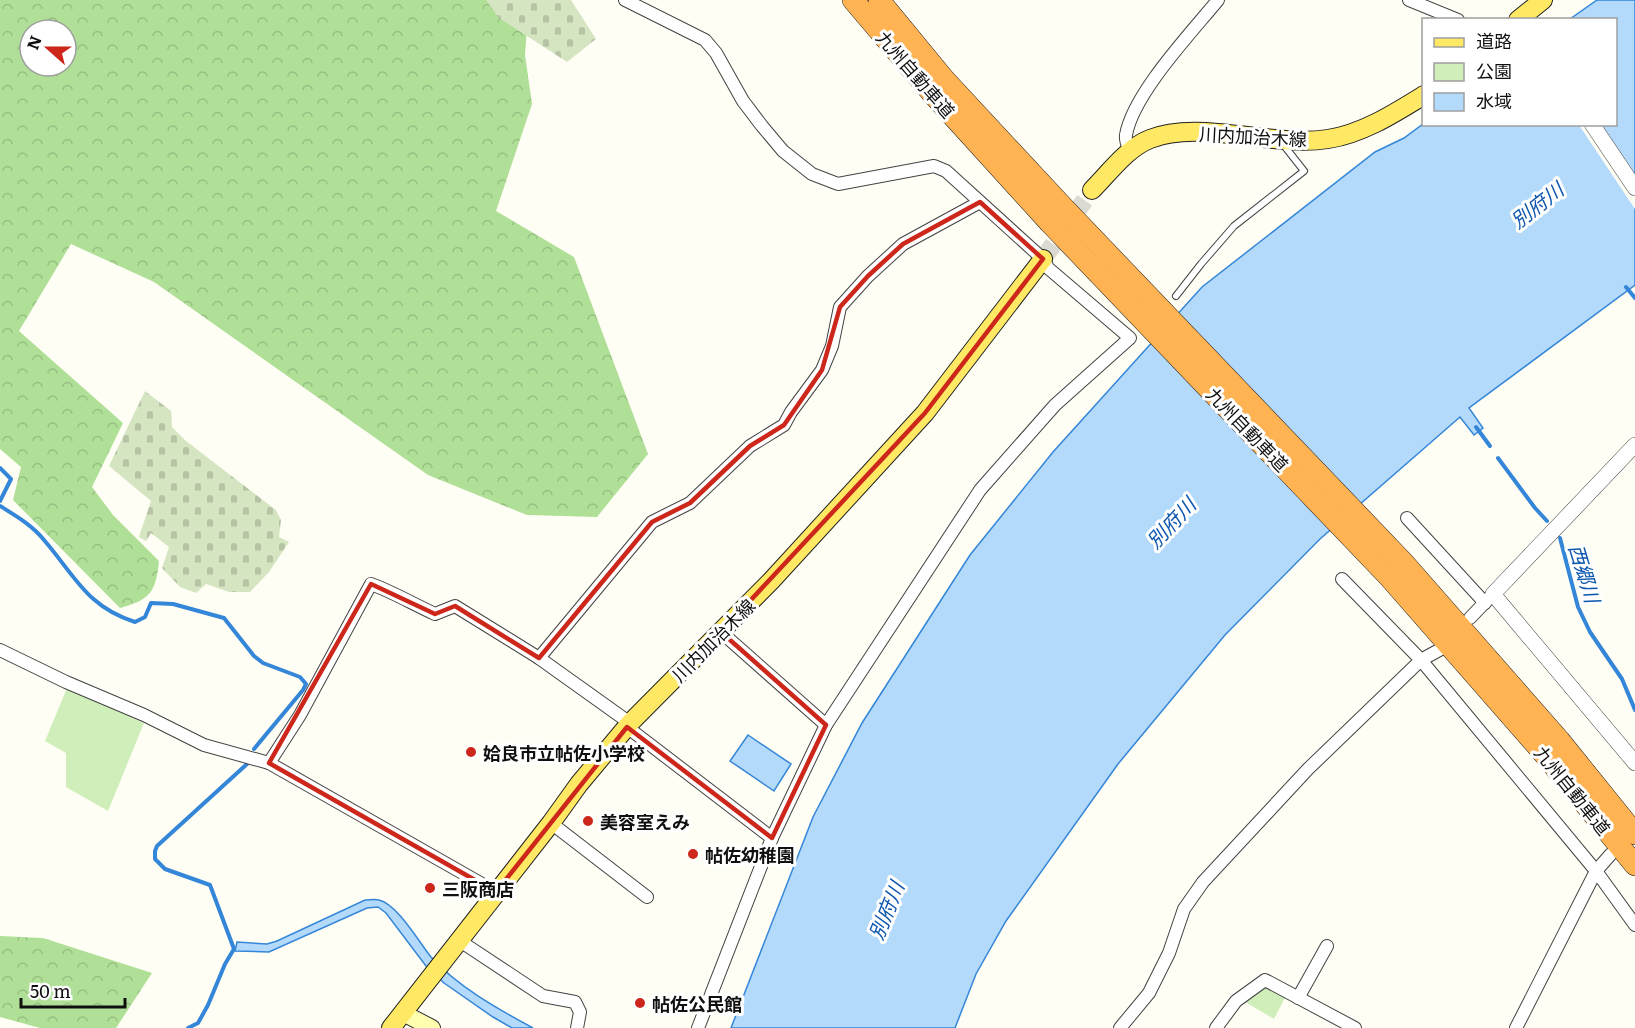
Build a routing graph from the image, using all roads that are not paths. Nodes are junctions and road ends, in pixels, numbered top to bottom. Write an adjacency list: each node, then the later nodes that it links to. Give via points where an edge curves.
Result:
1 (625, 0): 15 (street, via 705,40 762,126 783,151 812,174 838,184 934,166 946,171)
2 (853, 0): 17 (highway, 九州自動車道, via 1050,223)
3 (879, 0): 17 (highway, 九州自動車道, via 944,79)
4 (1218, 0): 12 (street, via 1140,101 1126,137)
5 (1409, 0): 7 (street)
6 (1543, 0): 8 (main road)
7 (1453, 18)
8 (1519, 18)
9 (1422, 96): 11 (main road, 川内加治木線, via 1360,130 1328,139)
10 (1593, 126): 13 (street)
11 (1279, 140): 12 (main road, 川内加治木線, via 1179,131 1149,139); 17 (lane, via 1304,171 1234,226)
12 (1130, 153): 14 (main road, 川内加治木線)
13 (1635, 188)
14 (1092, 190)
15 (980, 202): 16 (street); 27 (street, via 903,244 868,276 840,307 832,346 822,370 784,425 750,446 690,502 652,522)
16 (1043, 259): 24 (main road, 川内加治木線, via 925,412); 30 (street, via 1048,268 1130,338 1055,405 980,490)
17 (1162, 310): 20 (highway, 九州自動車道)
18 (1635, 445): 22 (street)
19 (1407, 518): 22 (street)
20 (1396, 570): 34 (highway, 九州自動車道, via 1560,741); 37 (highway, 九州自動車道)
21 (1342, 579): 28 (street)
22 (1489, 598): 23 (street); 32 (street)
23 (1470, 618)
24 (721, 632): 29 (main road, 川内加治木線); 30 (street)
25 (1442, 649): 28 (street)
26 (0, 650): 31 (street, via 204,745)
27 (539, 658): 29 (street); 31 (street, via 455,606 435,614 371,584 300,715)
28 (1421, 660): 38 (street); 46 (street, via 1308,768 1203,882 1184,909 1149,993)
29 (629, 725): 33 (main road, 川内加治木線); 35 (street)
30 (826, 725): 35 (street)
31 (269, 763): 39 (street)
32 (1635, 763)
33 (551, 824): 39 (main road, 川内加治木線); 40 (street)
34 (1635, 834)
35 (772, 838): 50 (street)
36 (1611, 854): 38 (street)
37 (1635, 865)
38 (1596, 871): 41 (street); 53 (street)
39 (496, 892): 42 (main road, 川内加治木線)
40 (647, 897)
41 (1635, 925)
42 (460, 941): 45 (main road, 川内加治木線); 49 (street, via 543,996 575,1002 580,1012)
43 (1327, 946): 44 (street)
44 (1299, 998): 51 (street, via 1265,980 1236,1001); 52 (street)
45 (403, 1013): 47 (main road, 川内加治木線); 48 (main road)
46 (1124, 1027)
47 (391, 1028)
48 (432, 1028)
49 (577, 1028)
50 (698, 1028)
51 (1216, 1028)
52 (1355, 1028)
53 (1516, 1028)

